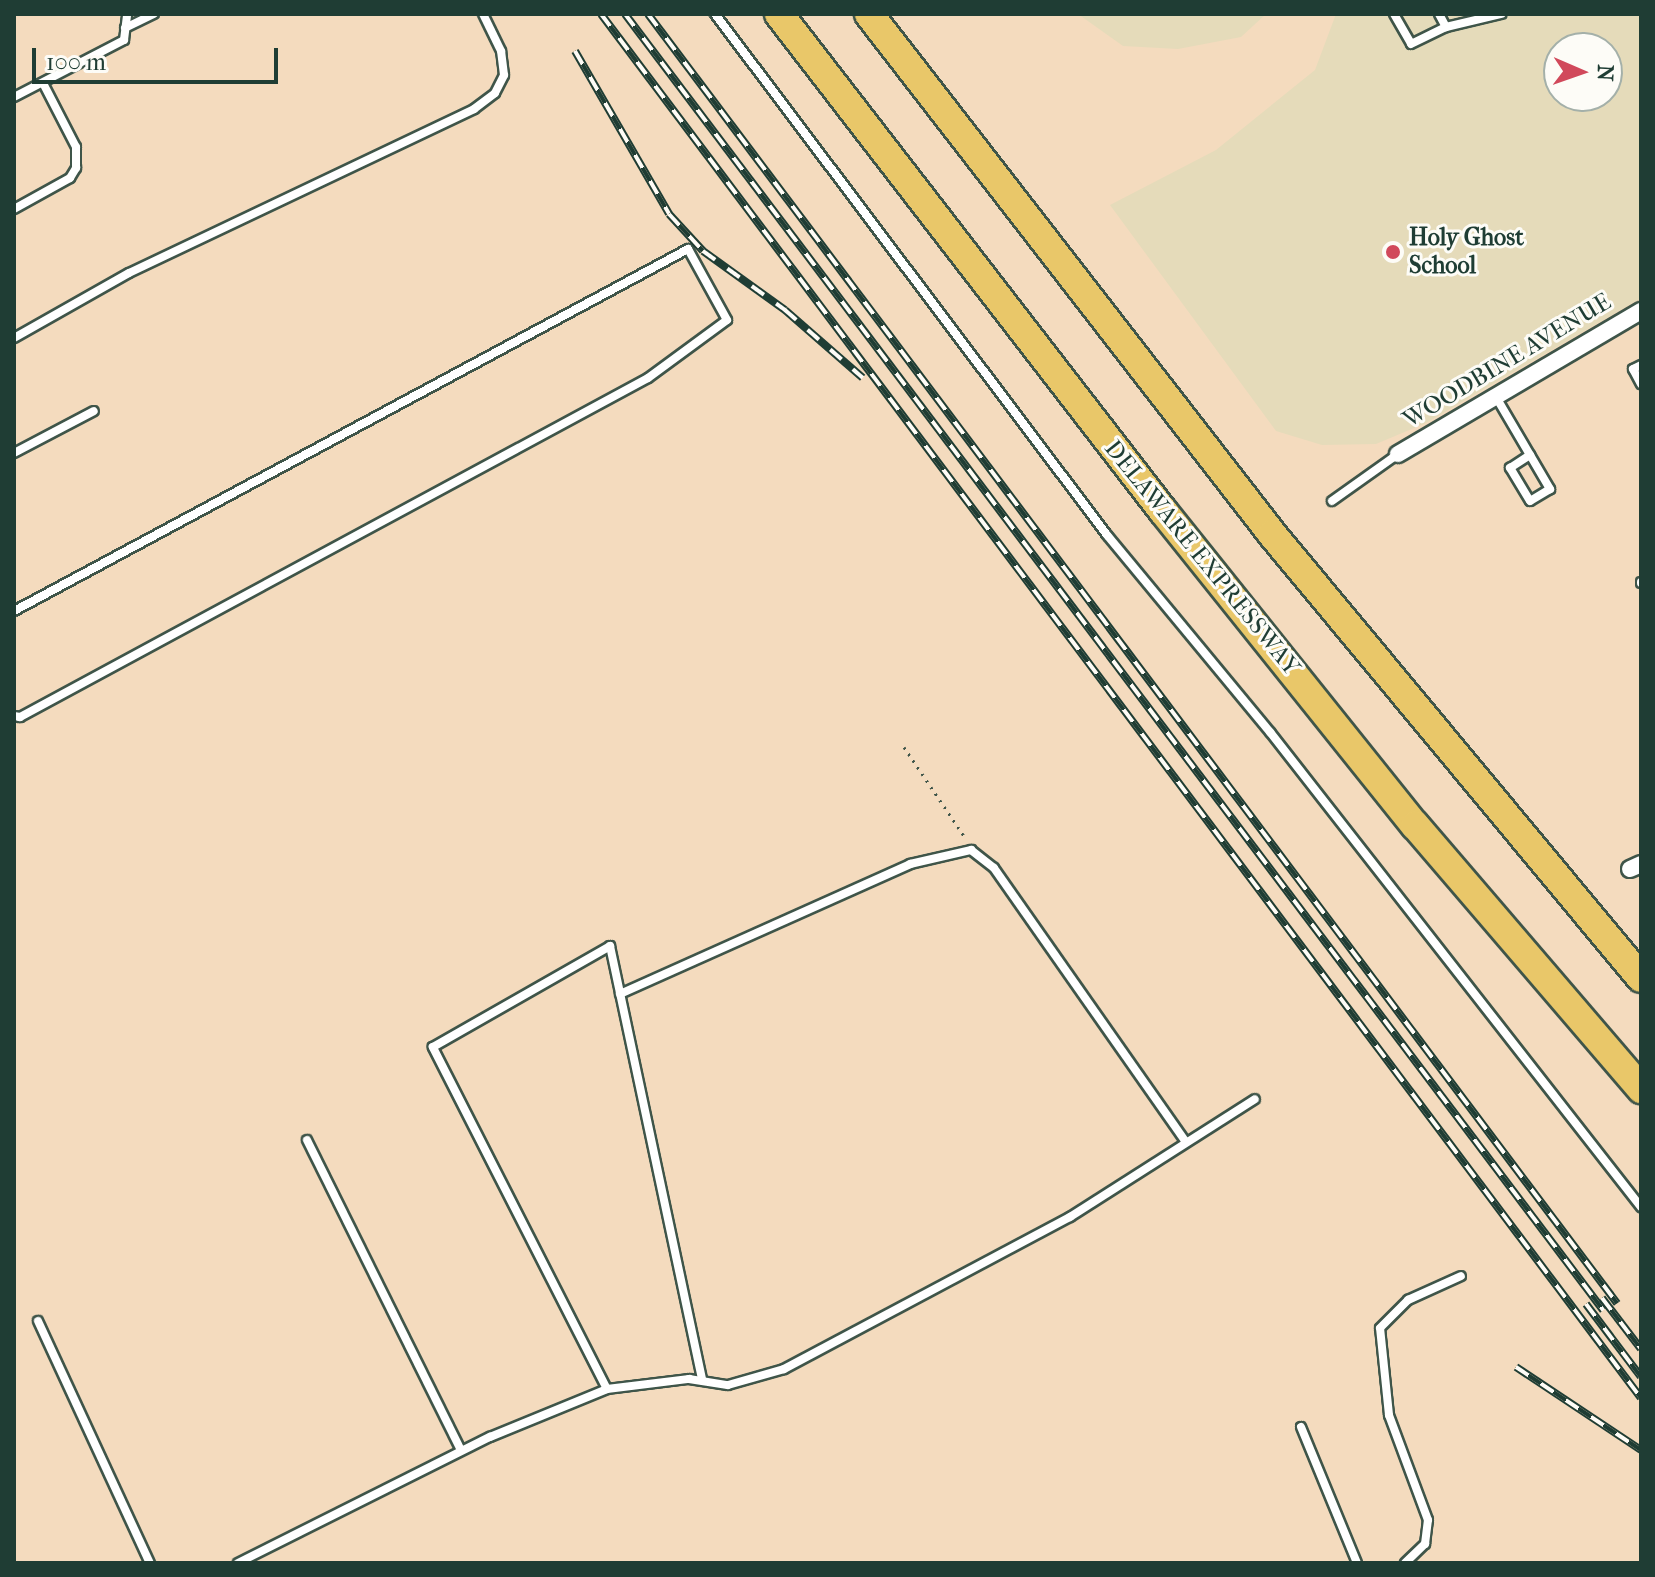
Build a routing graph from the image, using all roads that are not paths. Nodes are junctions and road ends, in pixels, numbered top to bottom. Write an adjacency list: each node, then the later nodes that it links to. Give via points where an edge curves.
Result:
1 (127, 14): 11 (lane)
2 (154, 14): 11 (lane)
3 (483, 14): 16 (lane, via 501,51 504,75 495,93 474,109 129,273)
4 (715, 14): 33 (lane, via 1107,535 1270,732)
5 (779, 14): 29 (highway, DELAWARE EXPRESSWAY, via 1192,548 1415,825)
6 (869, 14): 27 (highway, via 1315,588)
7 (1394, 14): 10 (lane, via 1411,44)
8 (1439, 14): 10 (lane)
9 (1501, 14): 10 (lane)
10 (1446, 27)
11 (125, 28): 12 (lane, via 124,40)
12 (43, 83): 13 (lane); 14 (lane, via 76,147 76,168 70,178)
13 (14, 97)
14 (14, 209)
15 (1641, 311): 19 (street, WOODBINE AVENUE)
16 (14, 338)
17 (1641, 365): 18 (lane, via 1633,369)
18 (1641, 384)
19 (1495, 396): 22 (street, WOODBINE AVENUE); 23 (lane)
20 (94, 411): 21 (lane)
21 (14, 453)
22 (1398, 454): 24 (lane)
23 (1530, 455): 23 (lane, via 1550,489 1530,501 1510,468)
24 (1332, 501)
25 (14, 611): 26 (lane, via 688,249 727,320 648,378)
26 (14, 716)
27 (1641, 978)
28 (620, 994): 32 (lane, via 910,864 971,850 994,868); 36 (lane); 37 (lane, via 610,946 433,1047)
29 (1640, 1089)
30 (1255, 1099): 32 (lane)
31 (307, 1140): 39 (lane)
32 (1185, 1141): 36 (lane, via 1070,1217 784,1369 728,1385)
33 (1641, 1207)
34 (1461, 1276): 43 (lane, via 1408,1300 1380,1328 1389,1415 1428,1520 1425,1544)
35 (38, 1321): 40 (lane)
36 (702, 1380): 37 (lane)
37 (607, 1389): 39 (lane)
38 (1301, 1427): 42 (lane)
39 (461, 1450): 41 (lane)
40 (150, 1563)
41 (238, 1563)
42 (1357, 1563)
43 (1405, 1563)

